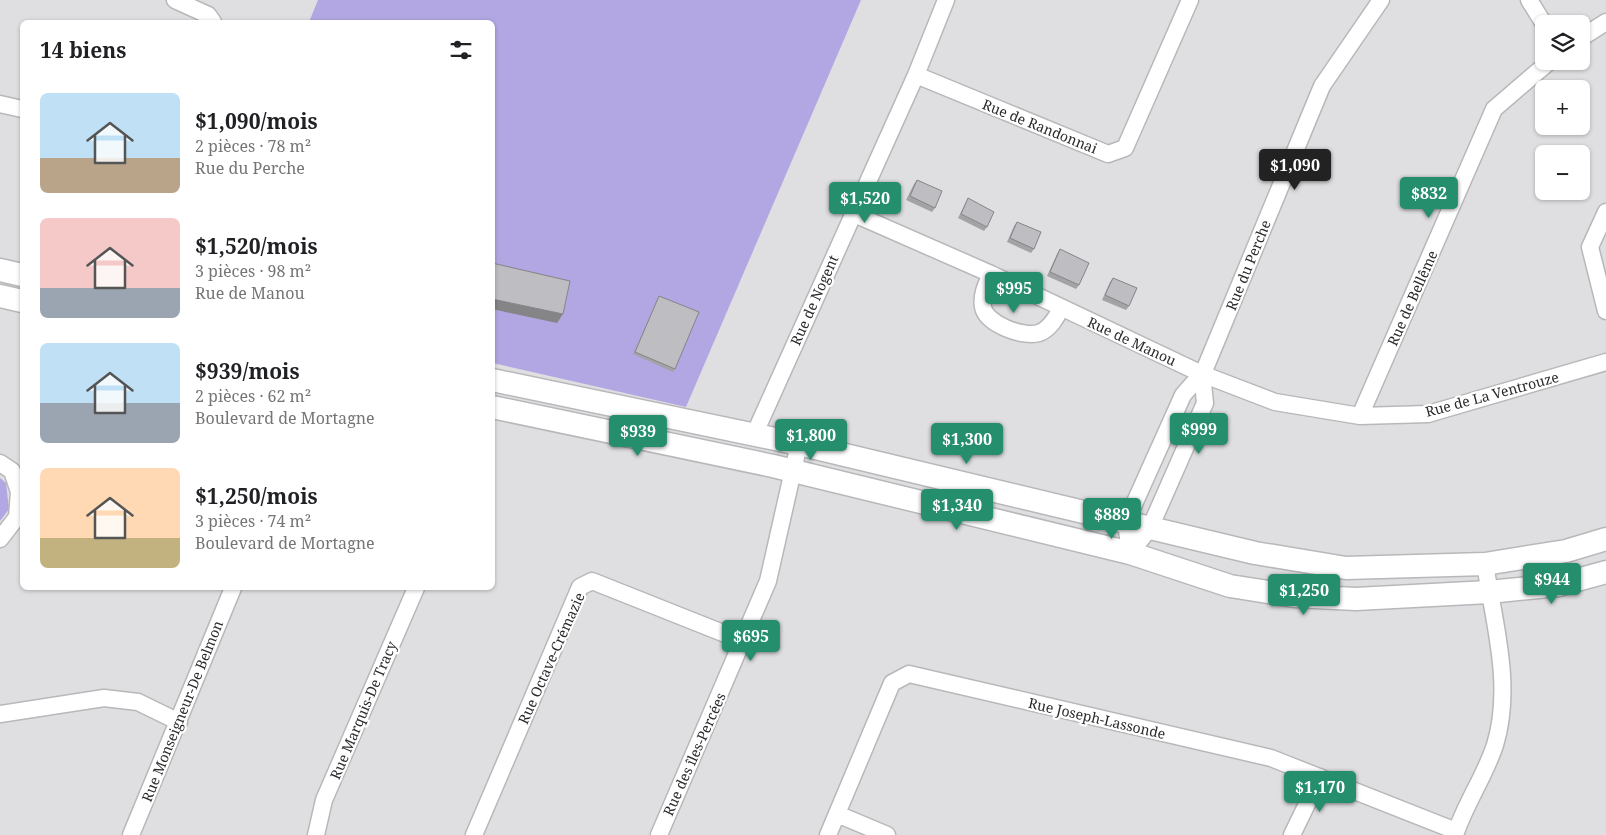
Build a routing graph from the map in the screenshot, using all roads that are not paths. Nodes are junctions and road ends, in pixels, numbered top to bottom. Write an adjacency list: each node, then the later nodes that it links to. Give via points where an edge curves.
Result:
1 (175, 0): 7 (street, via 208,15)
2 (946, 0): 11 (street, Rue de Nogent)
3 (1190, 0): 11 (street, Rue de Randonnai, via 1125,148 1108,154)
4 (1381, 0): 24 (street, Rue du Perche, via 1322,86)
5 (1529, 0): 6 (street)
6 (1538, 15)
7 (212, 20)
8 (1606, 22): 9 (street)
9 (1590, 32)
10 (1540, 70): 27 (street, Rue de Bellême, via 1494,109)
11 (916, 75): 15 (street, Rue de Nogent)
12 (0, 104): 13 (street)
13 (20, 109)
14 (1606, 212): 22 (street, via 1590,247)
15 (852, 214): 17 (street, Rue de Manou); 28 (street, Rue de Nogent)
16 (0, 270): 18 (main road)
17 (991, 274): 21 (street, Rue de Manou); 21 (street, via 983,293 984,309 995,323 1018,332 1038,333 1053,323)
18 (20, 275)
19 (0, 296): 20 (main road)
20 (20, 301)
21 (1061, 308): 24 (street, Rue de Manou)
22 (1606, 312)
23 (1606, 362): 27 (street, Rue de La Ventrouze, via 1428,414)
24 (1202, 374): 27 (street, Rue de La Ventrouze, via 1275,402); 32 (street, Rue du Perche, via 1183,395); 33 (street, Rue du Perche, via 1204,402)
25 (497, 381): 28 (main road)
26 (495, 408): 31 (main road)
27 (1360, 416)
28 (754, 435): 29 (main road)
29 (799, 444): 31 (street, Rue des îles-Percées); 32 (main road)
30 (0, 463): 34 (street, via 12,471 19,492 18,517)
31 (792, 471): 36 (main road); 42 (street, Rue des îles-Percées, via 768,581)
32 (1126, 522): 33 (main road); 36 (street)
33 (1150, 528): 36 (street, Rue du Perche); 37 (main road, via 1255,553 1346,568)
34 (0, 539)
35 (1606, 539): 37 (main road, via 1566,551)
36 (1130, 553): 41 (main road, via 1230,586 1294,596 1356,599)
37 (1485, 564): 41 (street)
38 (1606, 572): 41 (main road, via 1559,585)
39 (232, 590): 44 (street, Rue Monseigneur-De Belmon)
40 (410, 590): 49 (street, Rue Marquis-De Tracy, via 324,800)
41 (1489, 592): 47 (street, via 1504,690 1495,744)
42 (743, 642): 50 (street, Rue Octave-Crémazie, via 592,580 580,587); 51 (street, Rue des îles-Percées)
43 (0, 714): 44 (street, via 104,698 138,702)
44 (179, 722): 48 (street, Rue Monseigneur-De Belmon)
45 (1320, 777): 46 (street, Rue Joseph-Lassonde, via 1271,758 909,674 892,682); 47 (street, Rue Joseph-Lassonde); 54 (street)
46 (837, 814): 52 (street, Rue Joseph-Lassonde); 53 (street)
47 (1455, 833)
48 (131, 835)
49 (316, 835)
50 (474, 835)
51 (659, 835)
52 (828, 835)
53 (887, 835)
54 (1292, 835)

